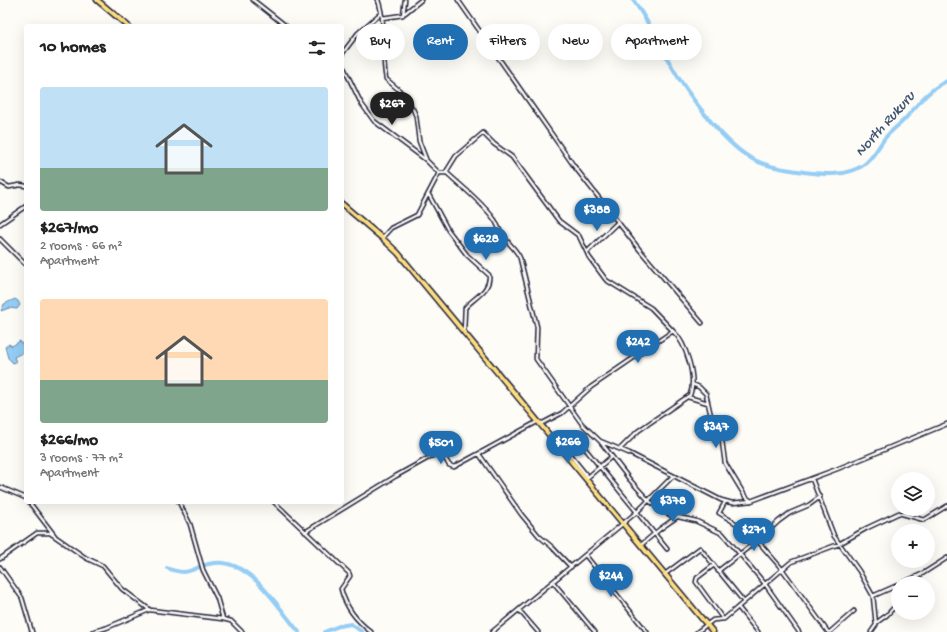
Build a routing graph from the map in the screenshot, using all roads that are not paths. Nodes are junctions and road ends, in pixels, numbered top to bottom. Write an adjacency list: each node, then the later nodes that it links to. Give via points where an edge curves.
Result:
1 (97, 0): 10 (main road)
2 (253, 0): 11 (street)
3 (378, 0): 7 (street)
4 (405, 0): 8 (street)
5 (421, 0): 8 (street)
6 (458, 0): 22 (street, via 574,166)
7 (380, 13): 9 (street); 12 (street, via 358,33)
8 (404, 13): 9 (street)
9 (382, 18): 14 (street, via 386,79 400,90 413,109 419,141)
10 (126, 24)
11 (283, 24)
12 (344, 51)
13 (344, 68): 14 (street, via 374,120)
14 (426, 160): 16 (street)
15 (446, 172): 16 (street); 26 (street, via 456,156 483,133 512,157 559,221 579,236); 34 (street, via 479,201 518,254 537,326 536,359)
16 (439, 173): 19 (street)
17 (0, 182): 18 (street, via 9,187)
18 (24, 186)
19 (429, 195): 24 (street, via 417,215 392,228); 30 (street, via 448,230 490,279 484,291 465,308)
20 (344, 206): 24 (main road)
21 (24, 207): 23 (street)
22 (618, 222): 26 (street); 28 (street)
23 (0, 224)
24 (382, 238): 30 (main road)
25 (0, 239): 27 (street)
26 (587, 252): 29 (street, via 611,284 651,308)
27 (24, 263)
28 (702, 323)
29 (673, 331): 31 (street, via 686,351); 34 (street, via 591,387)
30 (464, 332): 35 (main road)
31 (692, 384): 32 (street, via 692,391); 33 (street, via 703,390)
32 (688, 397): 33 (street); 38 (street, via 638,431)
33 (708, 403): 49 (street, via 712,425 722,441 725,463 745,496)
34 (570, 406): 35 (street, via 543,423); 37 (street, via 585,427)
35 (538, 422): 39 (street); 43 (main road)
36 (947, 424): 44 (street)
37 (600, 441): 38 (street); 40 (street)
38 (620, 449): 42 (street)
39 (479, 454): 58 (street, via 452,467 440,452); 71 (street, via 521,514 539,536)
40 (611, 457): 41 (street); 48 (street)
41 (600, 466): 43 (street); 43 (street, via 574,435 562,438 559,441); 55 (street)
42 (673, 476): 48 (street); 50 (street)
43 (587, 478): 57 (main road)
44 (812, 479): 47 (street); 49 (street)
45 (0, 487): 46 (street)
46 (24, 497)
47 (820, 497): 61 (street, via 790,513); 62 (street)
48 (649, 501): 55 (street); 56 (street)
49 (751, 501): 50 (street)
50 (725, 502): 61 (street, via 719,513 748,530)
51 (30, 504): 60 (street)
52 (180, 504): 86 (street, via 190,524 201,563 217,598)
53 (276, 504): 58 (street)
54 (947, 506): 62 (street, via 924,520 899,513)
55 (638, 511): 57 (street); 59 (street)
56 (678, 517): 59 (street); 65 (street, via 696,521 719,531)
57 (622, 524): 63 (main road); 66 (street)
58 (305, 532): 93 (street, via 350,575 341,589 346,605 357,621)
59 (656, 533): 63 (street); 64 (street)
60 (56, 538): 68 (street, via 45,532 37,533); 82 (street, via 103,566 122,589)
61 (758, 540): 65 (street); 72 (street)
62 (839, 544): 72 (street, via 796,560); 79 (street)
63 (641, 545): 74 (main road)
64 (667, 549)
65 (740, 554): 73 (street); 77 (street)
66 (586, 556): 71 (street); 97 (street)
67 (947, 558): 75 (street)
68 (0, 559)
69 (714, 565): 73 (street); 74 (street, via 700,548); 87 (street, via 697,578 696,582)
70 (0, 567): 90 (street, via 22,598)
71 (571, 567): 76 (street)
72 (782, 569): 77 (street); 102 (street)
73 (718, 571): 80 (street)
74 (665, 574): 89 (main road)
75 (917, 576)
76 (553, 582): 83 (street); 96 (street)
77 (766, 584): 80 (street); 101 (street)
78 (891, 588): 79 (street)
79 (873, 596): 88 (street)
80 (744, 602): 81 (street)
81 (738, 607): 87 (street); 100 (street)
82 (150, 610): 86 (street); 91 (street)
83 (519, 610): 94 (street); 95 (street)
84 (854, 611): 102 (street)
85 (891, 611): 88 (street)
86 (223, 619): 92 (street, via 231,621)
87 (724, 619): 89 (street)
88 (876, 623): 103 (street)
89 (706, 624): 98 (street); 99 (main road)
90 (32, 632)
91 (92, 632)
92 (242, 632)
93 (371, 632)
94 (492, 632)
95 (538, 632)
96 (595, 632)
97 (648, 632)
98 (696, 632)
99 (713, 632)
100 (758, 632)
101 (799, 632)
102 (829, 632)
103 (871, 632)

